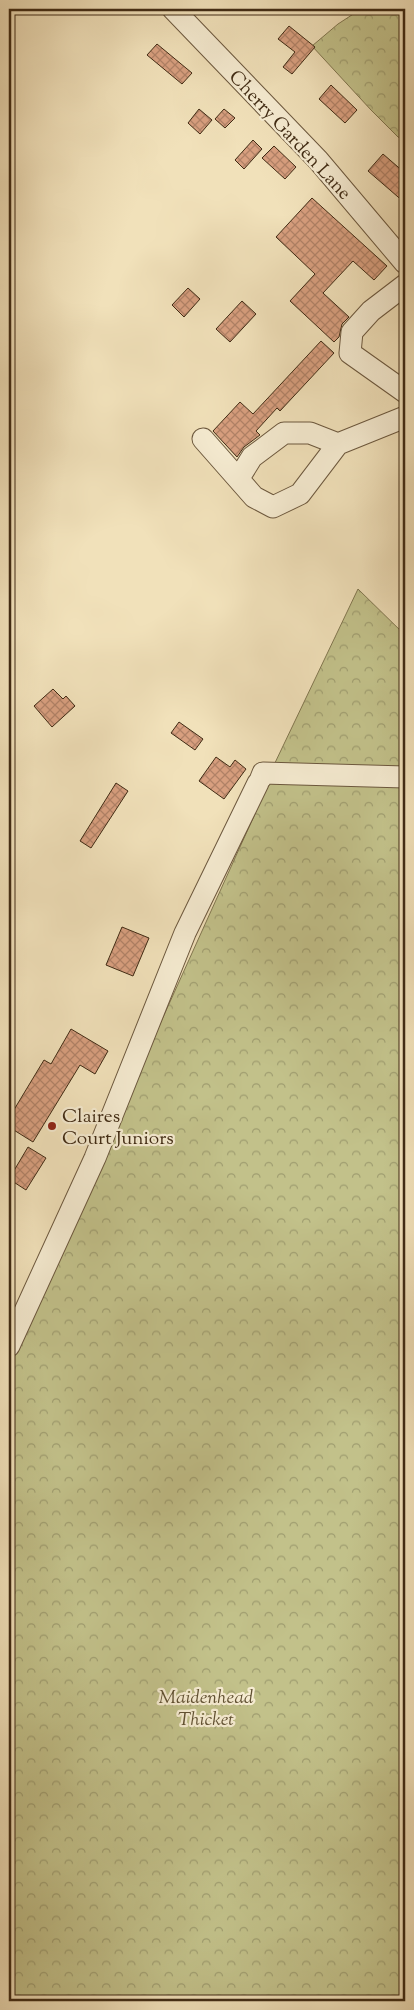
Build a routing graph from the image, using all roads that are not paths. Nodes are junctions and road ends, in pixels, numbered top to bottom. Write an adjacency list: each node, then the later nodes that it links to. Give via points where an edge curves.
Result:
1 (173, 9): 2 (street, Cherry Garden Lane, via 318,160)
2 (405, 263)
3 (405, 285): 4 (street, via 371,310 352,332 350,353)
4 (405, 392)
5 (405, 417): 7 (street)
6 (204, 439): 8 (street)
7 (338, 444): 8 (street, via 310,433 284,433 252,457); 8 (street, via 300,494 274,507 254,497)
8 (239, 478)
9 (405, 776): 10 (street, via 263,773 186,933 95,1158)
10 (9, 1346)

